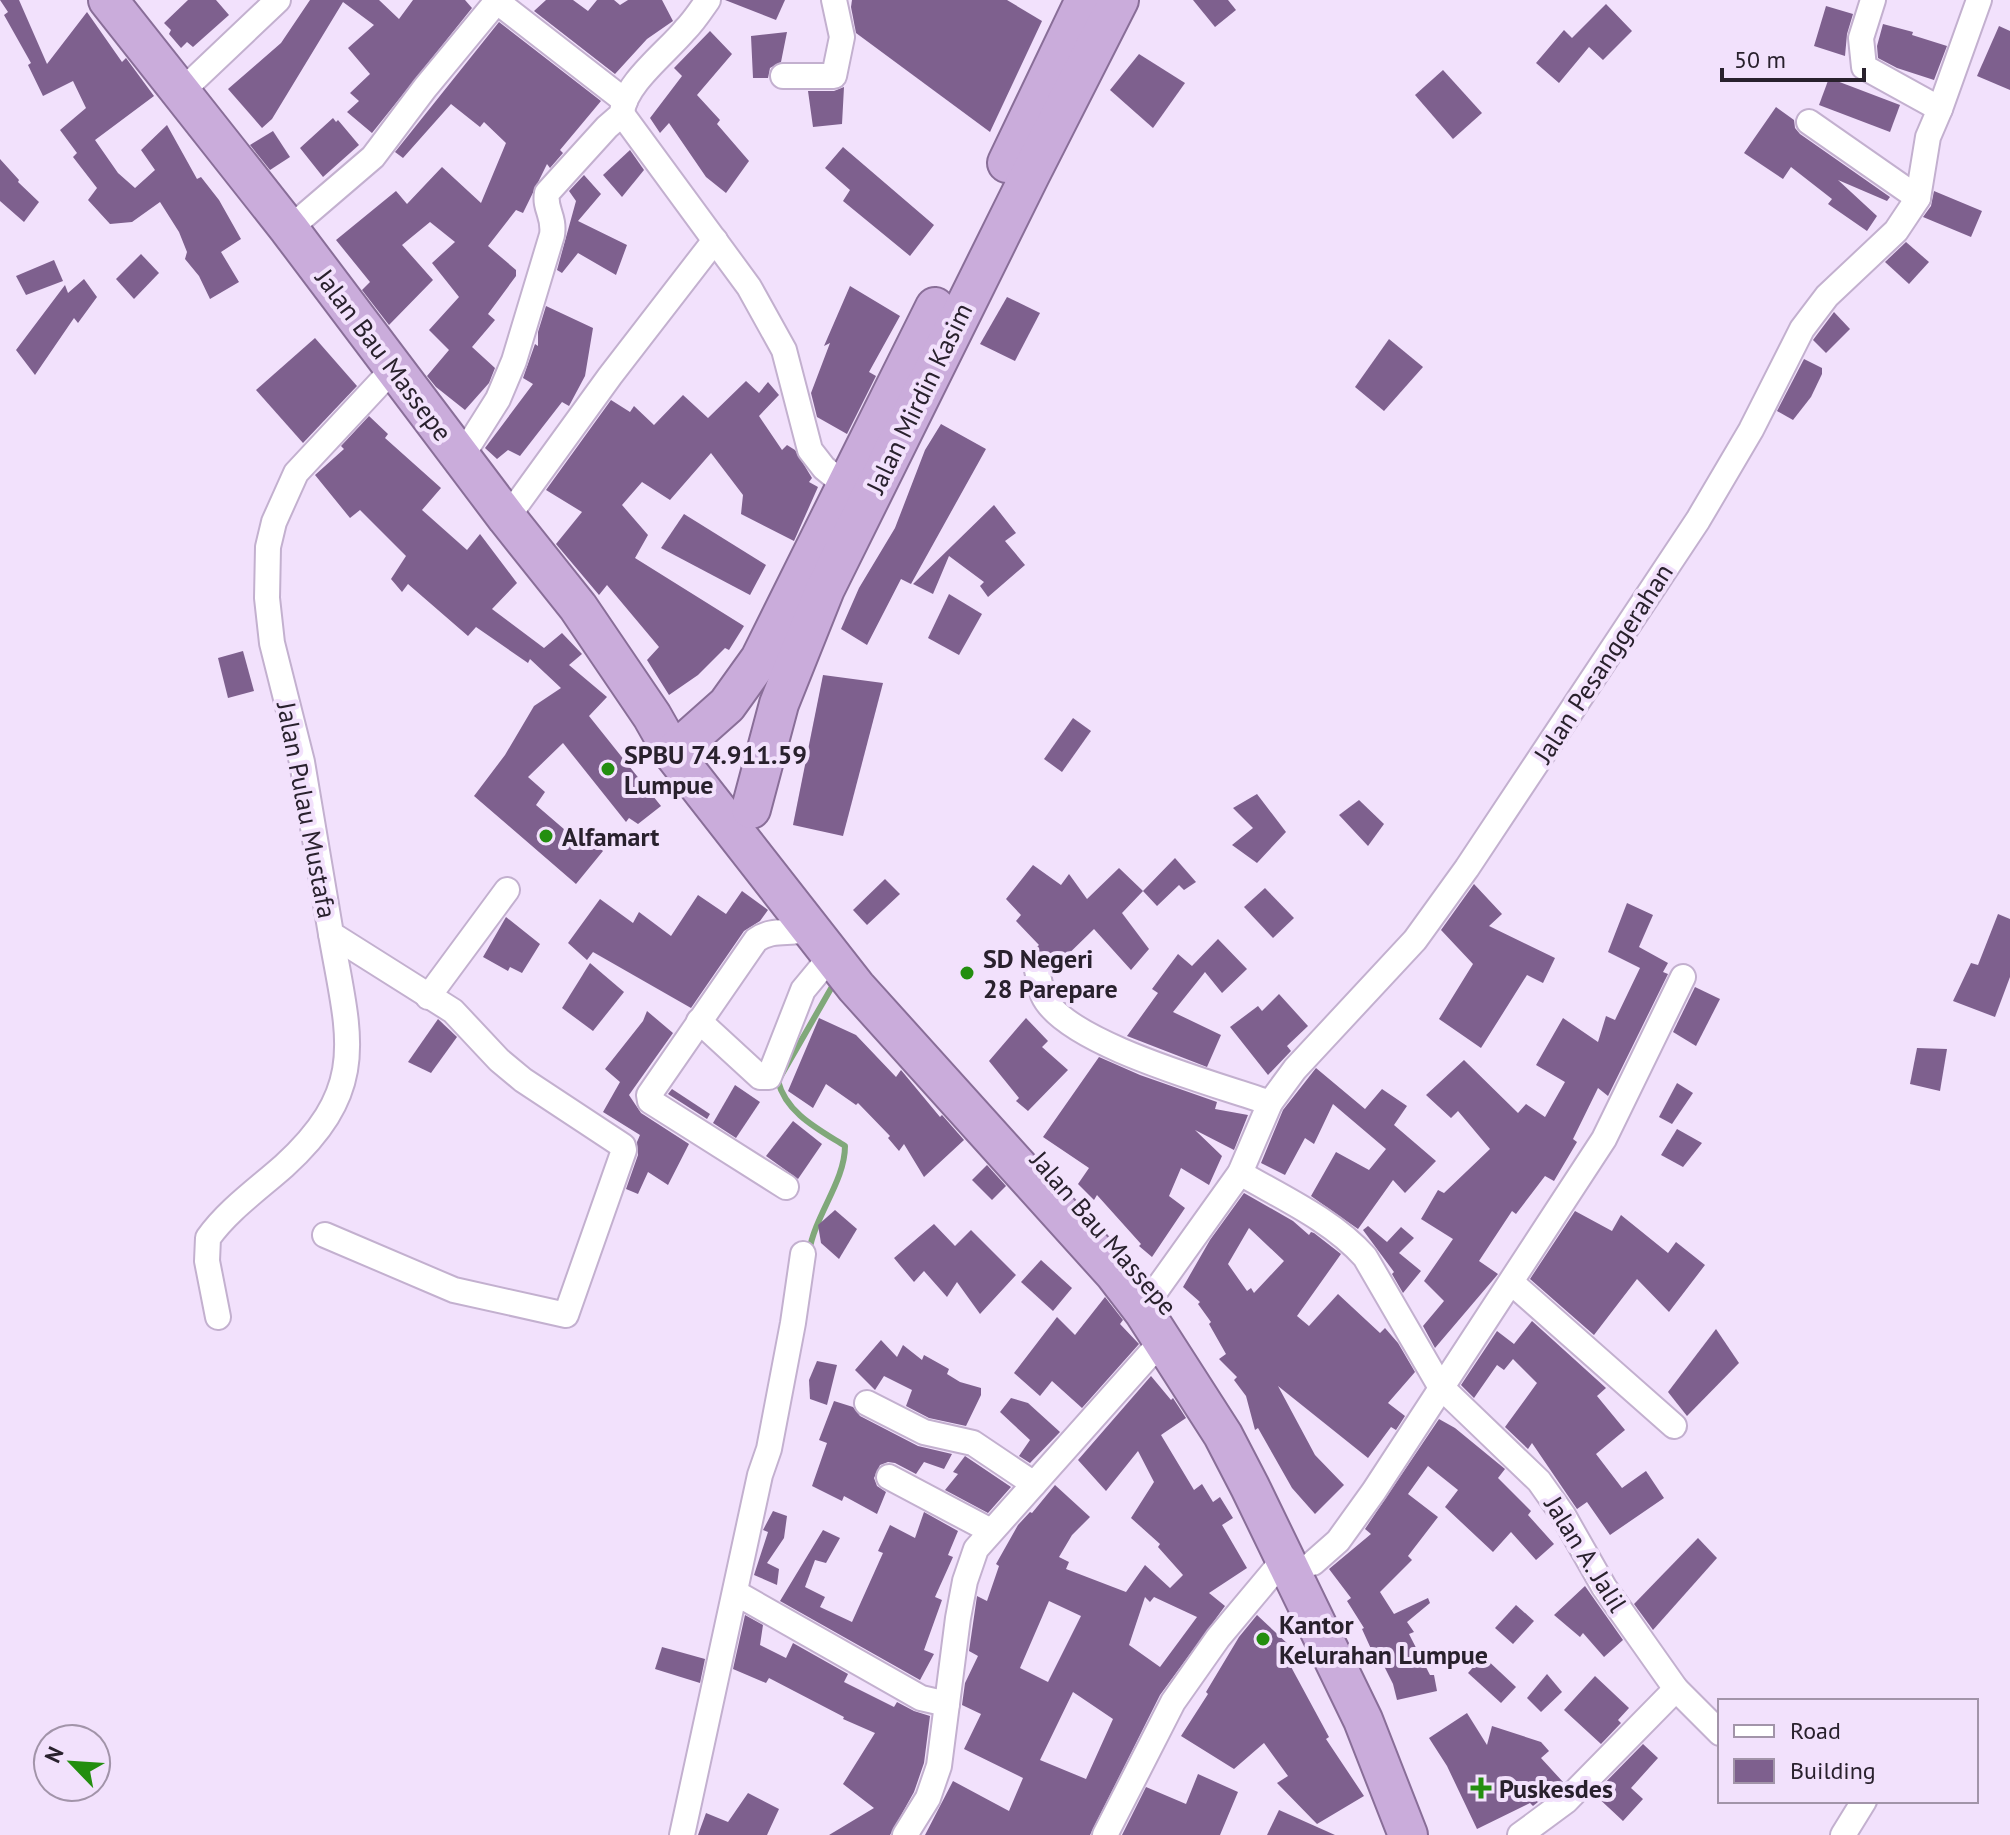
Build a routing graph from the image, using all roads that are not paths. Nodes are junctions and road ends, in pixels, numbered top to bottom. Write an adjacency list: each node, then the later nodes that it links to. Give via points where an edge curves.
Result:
1 (108, 0): 11 (highway, Jalan Bau Massepe)
2 (278, 0): 11 (street)
3 (708, 0): 12 (street, via 640,79)
4 (834, 0): 10 (street, via 842,37 834,76)
5 (1085, 0): 15 (highway, Jalan Mirdin Kasim)
6 (1119, 0): 15 (highway, Jalan Mirdin Kasim)
7 (1873, 0): 13 (street, via 1861,38 1864,67)
8 (1979, 0): 13 (street, Jalan Pesanggerahan)
9 (496, 1): 12 (street); 17 (street, via 373,157)
10 (783, 76)
11 (181, 92): 17 (highway, Jalan Bau Massepe)
12 (624, 108): 18 (street); 20 (street, via 547,193 552,235 514,361 498,399)
13 (1940, 109): 16 (street, Jalan Pesanggerahan, via 1928,137)
14 (1809, 122): 16 (street)
15 (1018, 168): 21 (highway, Jalan Mirdin Kasim); 24 (highway, Jalan Mirdin Kasim, via 825,589 779,704)
16 (1918, 198): 32 (street, Jalan Pesanggerahan, via 1896,231 1827,296 1802,329 1698,520 1432,916)
17 (289, 229): 19 (highway, Jalan Bau Massepe)
18 (715, 240): 21 (street, via 784,350 810,450); 22 (street)
19 (393, 369): 20 (highway, Jalan Bau Massepe); 26 (street, Jalan Pulau Mustafa, via 296,473 268,547 272,643 299,749)
20 (462, 456): 22 (highway, Jalan Bau Massepe)
21 (845, 485): 23 (highway, Jalan Mirdin Kasim, via 760,659 727,705)
22 (507, 518): 23 (highway, Jalan Bau Massepe, via 578,607 652,716)
23 (682, 744): 24 (highway, Jalan Bau Massepe); 27 (highway, Jalan Bau Massepe)
24 (751, 809): 38 (highway, Jalan Bau Massepe, via 891,991)
25 (507, 890): 30 (street)
26 (331, 934): 30 (street, Jalan Pulau Mustafa); 39 (street, via 347,1026 342,1090 332,1111 287,1163 208,1238)
27 (822, 942): 31 (street, via 802,932 777,931 756,940); 31 (street, via 769,1077 760,1077); 40 (highway, Jalan Bau Massepe, via 896,1033 1114,1273)
28 (1036, 965): 32 (street, via 1044,997 1062,1018 1106,1045)
29 (1683, 977): 37 (street, via 1604,1139)
30 (428, 997): 35 (street, Jalan Pulau Mustafa, via 453,1011 523,1080 623,1146 566,1315 454,1290)
31 (699, 1021): 34 (street, via 652,1087 650,1101)
32 (1270, 1103): 33 (street, Jalan Pesanggerahan)
33 (1240, 1173): 38 (street, Jalan Pesanggerahan); 41 (street, Jalan A. Jalil, via 1348,1238 1378,1277)
34 (786, 1187)
35 (325, 1235)
36 (803, 1254): 48 (street)
37 (1512, 1283): 41 (street); 43 (street)
38 (1157, 1289): 47 (highway, Jalan Bau Massepe, via 1243,1431)
39 (218, 1317)
40 (1170, 1353): 45 (street, via 1150,1354); 47 (highway, Jalan Bau Massepe)
41 (1440, 1386): 47 (street, via 1338,1541); 49 (street, Jalan A. Jalil, via 1551,1496 1604,1587)
42 (867, 1403): 45 (street, via 924,1432 973,1443)
43 (1674, 1426)
44 (889, 1477): 46 (street)
45 (1034, 1484): 46 (street)
46 (991, 1531): 50 (street, via 976,1549 965,1581)
47 (1299, 1560): 55 (street, via 1218,1638 1173,1702); 56 (highway, Jalan Bau Massepe); 57 (highway, Jalan Bau Massepe, via 1366,1678)
48 (741, 1596): 50 (street, via 921,1698); 53 (street)
49 (1676, 1689): 51 (street, Jalan A. Jalil); 58 (street, via 1566,1801)
50 (947, 1704): 54 (street, via 939,1766 928,1798)
51 (1718, 1731)
52 (1863, 1803): 59 (street)
53 (682, 1835)
54 (905, 1835)
55 (1105, 1835)
56 (1408, 1835)
57 (1434, 1835)
58 (1520, 1835)
59 (1843, 1835)

